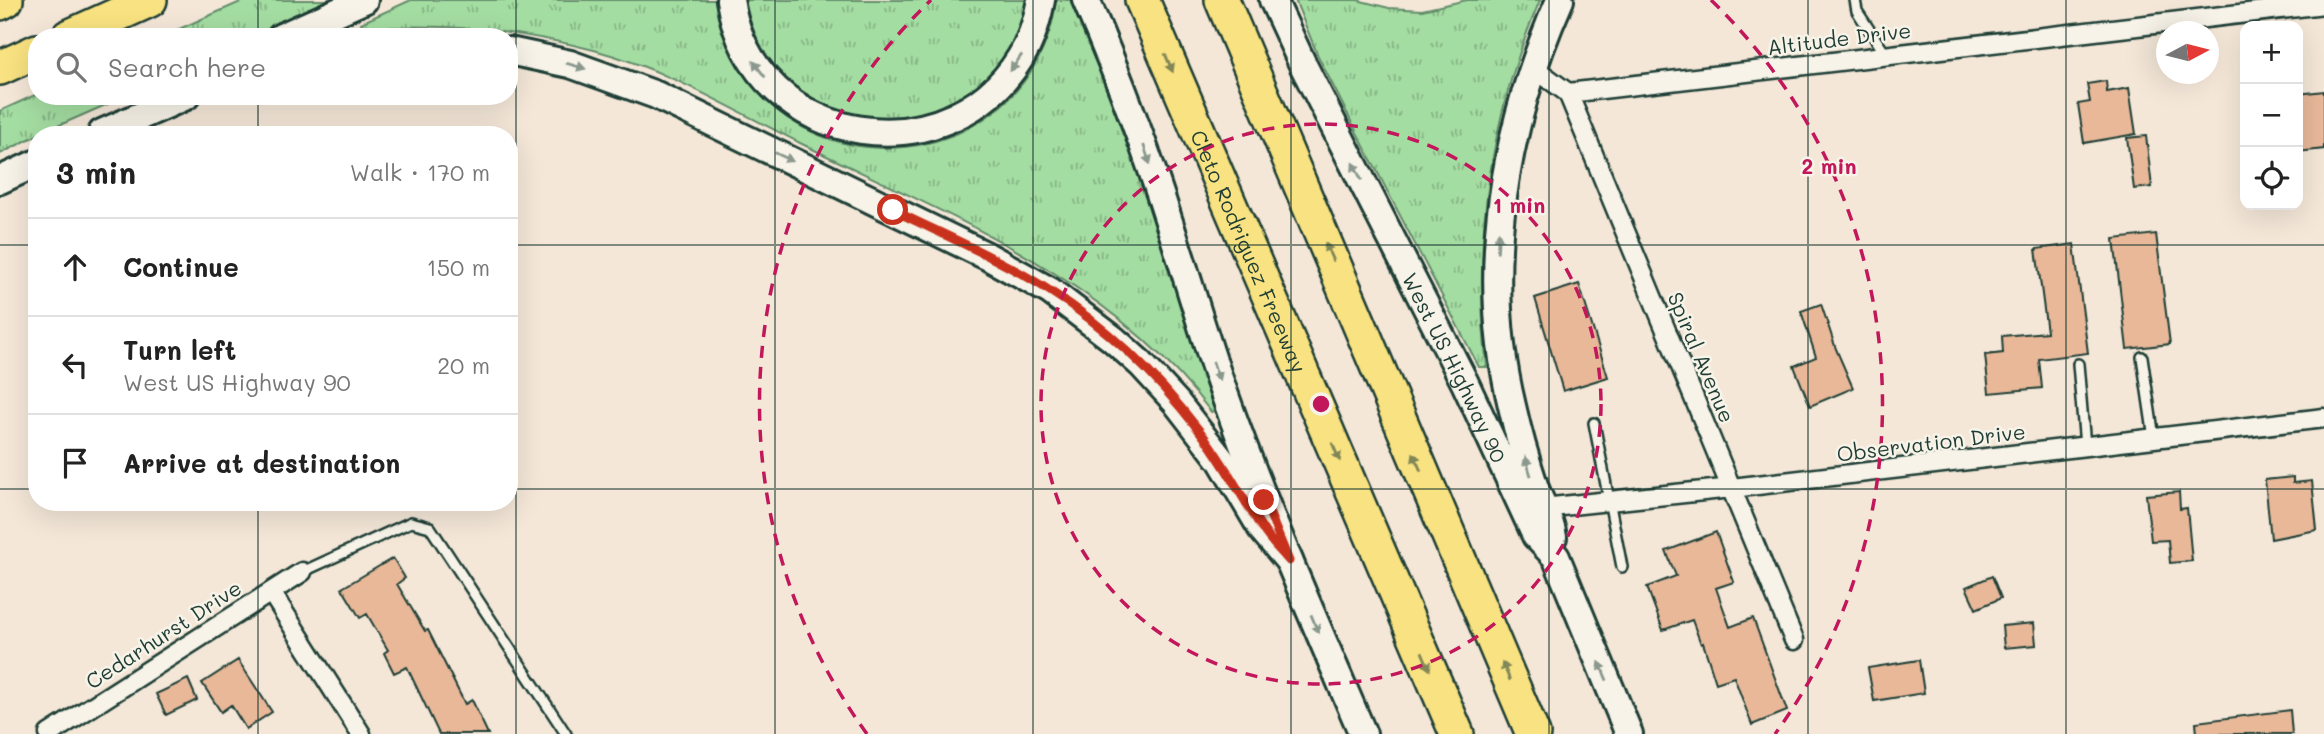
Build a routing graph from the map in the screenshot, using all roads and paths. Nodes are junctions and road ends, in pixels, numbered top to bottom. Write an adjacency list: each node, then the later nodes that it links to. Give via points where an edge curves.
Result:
1 (6, 0): 12 (highway)
2 (150, 0): 14 (highway)
3 (364, 0): 15 (main road)
4 (730, 0): 5 (main road, one-way to 4, via 1020,57 980,100 937,124 880,132 822,119 778,91 748,55)
5 (1041, 0)
6 (1086, 0): 38 (main road, one-way to 38, via 1133,116 1221,387)
7 (1142, 0): 47 (highway, Cleto Rodriguez Freeway, one-way to 47)
8 (1222, 0): 48 (highway, one-way to 8)
9 (1273, 0): 37 (main road, West US Highway 90, one-way to 9, via 1535,536 1465,383)
10 (1560, 0): 20 (main road)
11 (1855, 0): 18 (lane, via 1857,12)
12 (0, 3)
13 (2324, 4): 18 (street, Altitude Drive)
14 (88, 28)
15 (301, 28)
16 (518, 53): 38 (main road, one-way to 38, via 570,64 656,95 1050,291 1113,339 1176,402)
17 (28, 55): 19 (highway)
18 (1886, 55): 21 (street, Altitude Drive)
19 (0, 68)
20 (1534, 68): 21 (street); 36 (main road, one-way to 20, via 1512,407 1496,304 1503,195)
21 (1568, 93): 34 (street, Spiral Avenue)
22 (148, 105): 24 (main road)
23 (166, 105): 25 (main road)
24 (113, 126)
25 (118, 126)
26 (28, 167): 27 (main road)
27 (0, 180)
28 (2143, 357): 32 (lane)
29 (2078, 364): 33 (lane)
30 (2324, 418): 32 (street, Observation Drive)
31 (1594, 423): 35 (lane)
32 (2154, 438): 33 (street, Observation Drive)
33 (2085, 446): 34 (street, Observation Drive)
34 (1732, 488): 35 (street, Observation Drive); 42 (street, Spiral Avenue)
35 (1609, 500): 36 (street, Observation Drive); 39 (lane)
36 (1543, 508): 37 (main road)
37 (1556, 557): 49 (main road, West US Highway 90, one-way to 37)
38 (1289, 561): 46 (main road, one-way to 46)
39 (1622, 567)
40 (302, 572): 41 (street, Cedarhurst Drive); 45 (lane, via 411,522 430,527)
41 (271, 592): 43 (street, Cedarhurst Drive); 44 (street)
42 (1794, 640)
43 (49, 734)
44 (361, 734)
45 (566, 734)
46 (1363, 734)
47 (1457, 734)
48 (1533, 734)
49 (1629, 734)

